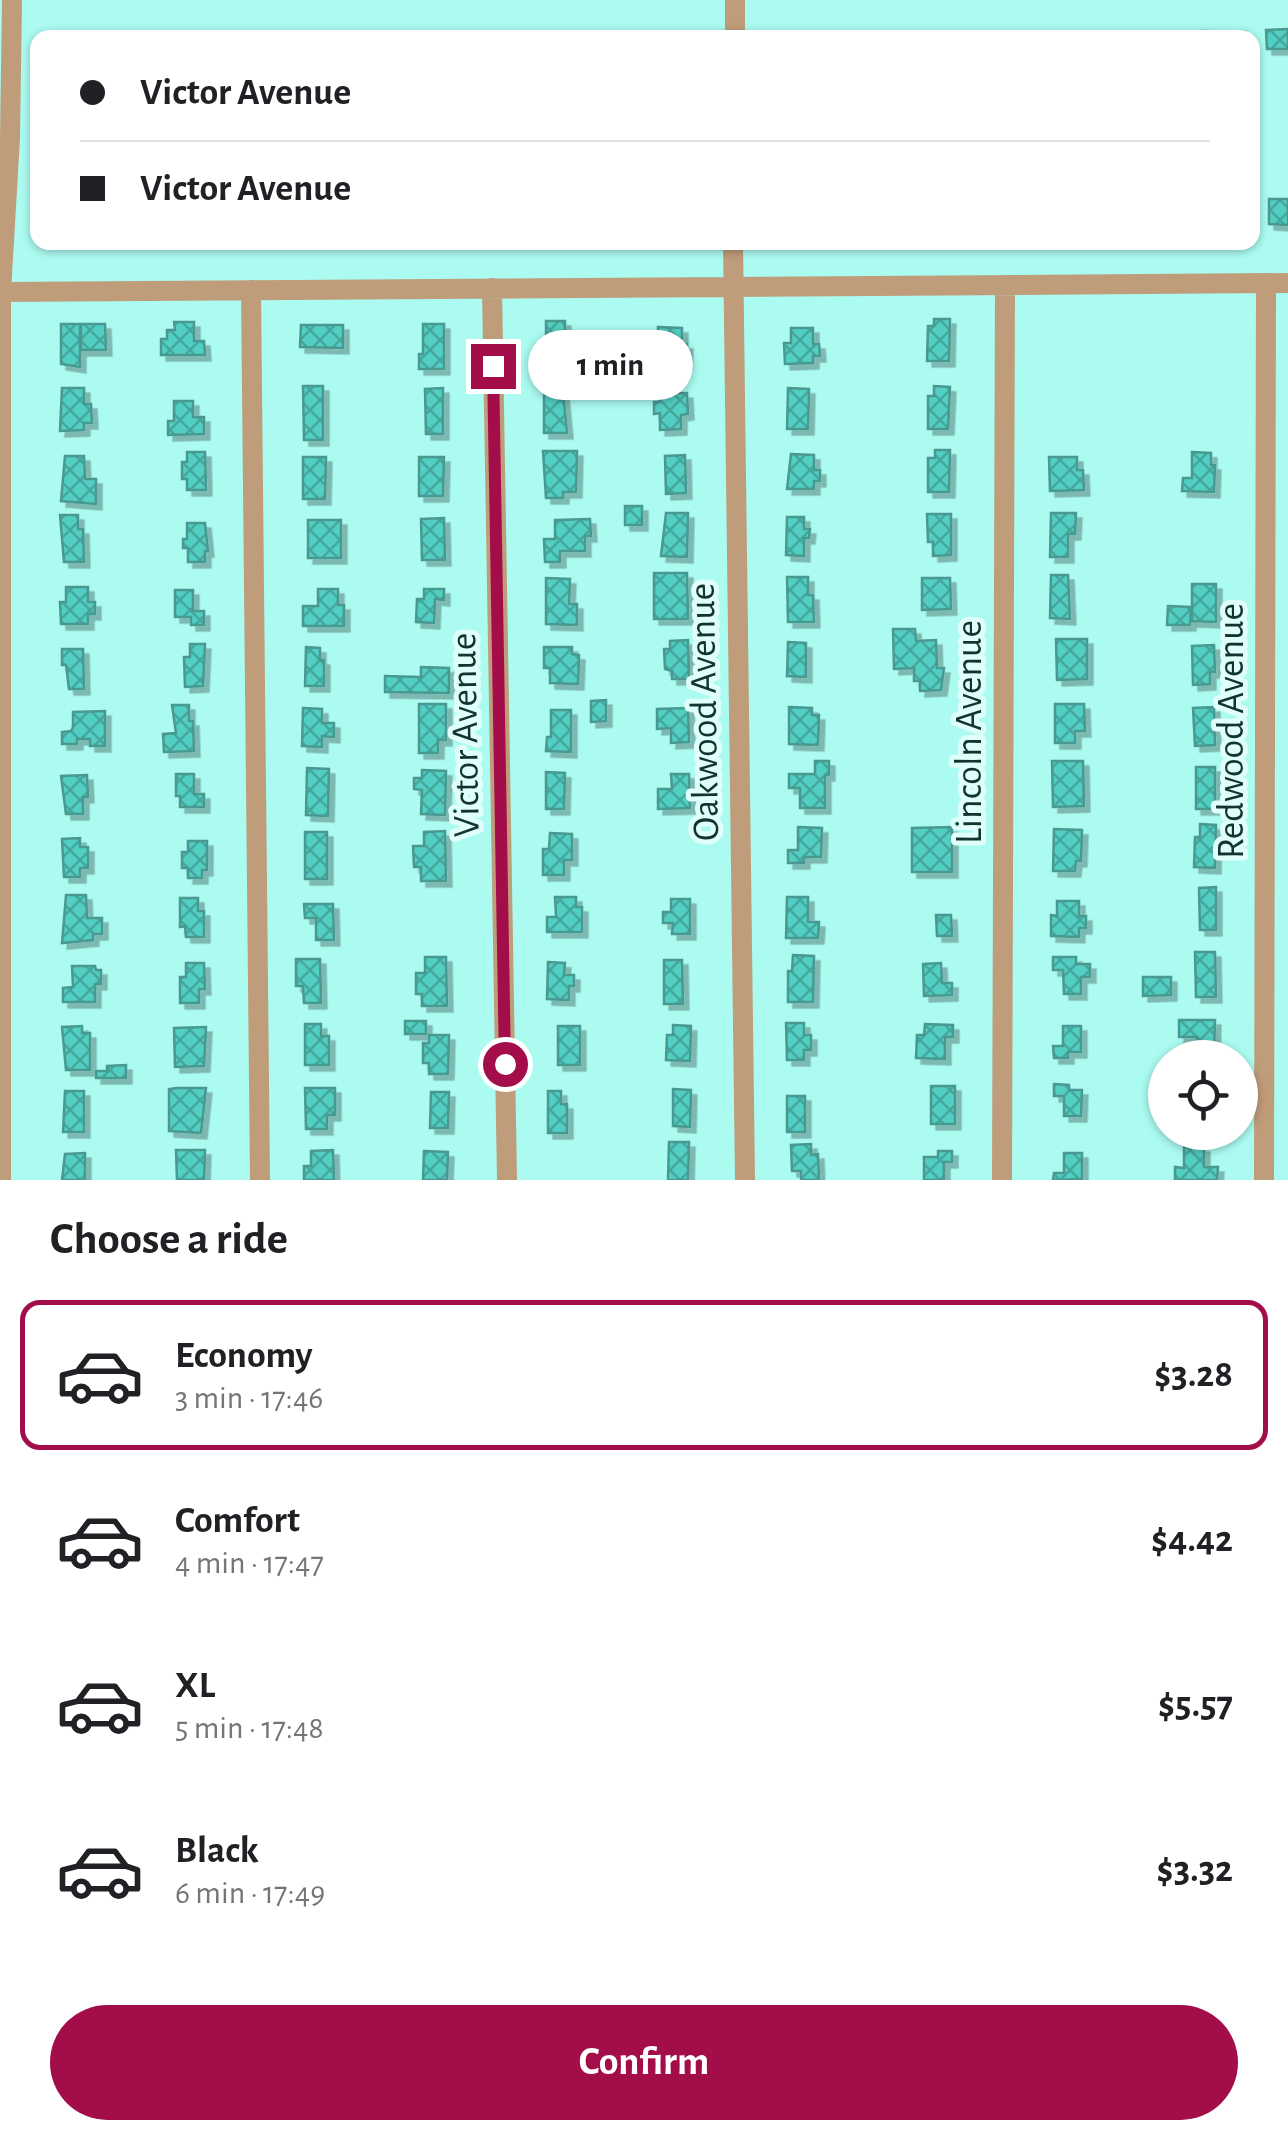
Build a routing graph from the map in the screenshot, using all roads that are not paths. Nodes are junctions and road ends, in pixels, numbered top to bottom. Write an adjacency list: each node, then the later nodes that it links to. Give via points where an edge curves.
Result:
1 (12, 0): 11 (street)
2 (736, 0): 3 (street)
3 (735, 30)
4 (733, 250): 8 (street, Oakwood Avenue)
5 (1266, 283): 6 (street); 7 (street); 18 (street, Redwood Avenue)
6 (1288, 283)
7 (1004, 285): 8 (street); 17 (street, Lincoln Avenue)
8 (732, 287): 9 (street); 16 (street, Oakwood Avenue)
9 (492, 288): 10 (street); 15 (street, Victor Avenue)
10 (252, 290): 11 (street); 14 (street)
11 (1, 292): 12 (street)
12 (1, 821): 13 (street)
13 (1, 1180)
14 (260, 1180)
15 (507, 1180)
16 (745, 1180)
17 (1002, 1180)
18 (1264, 1180)

